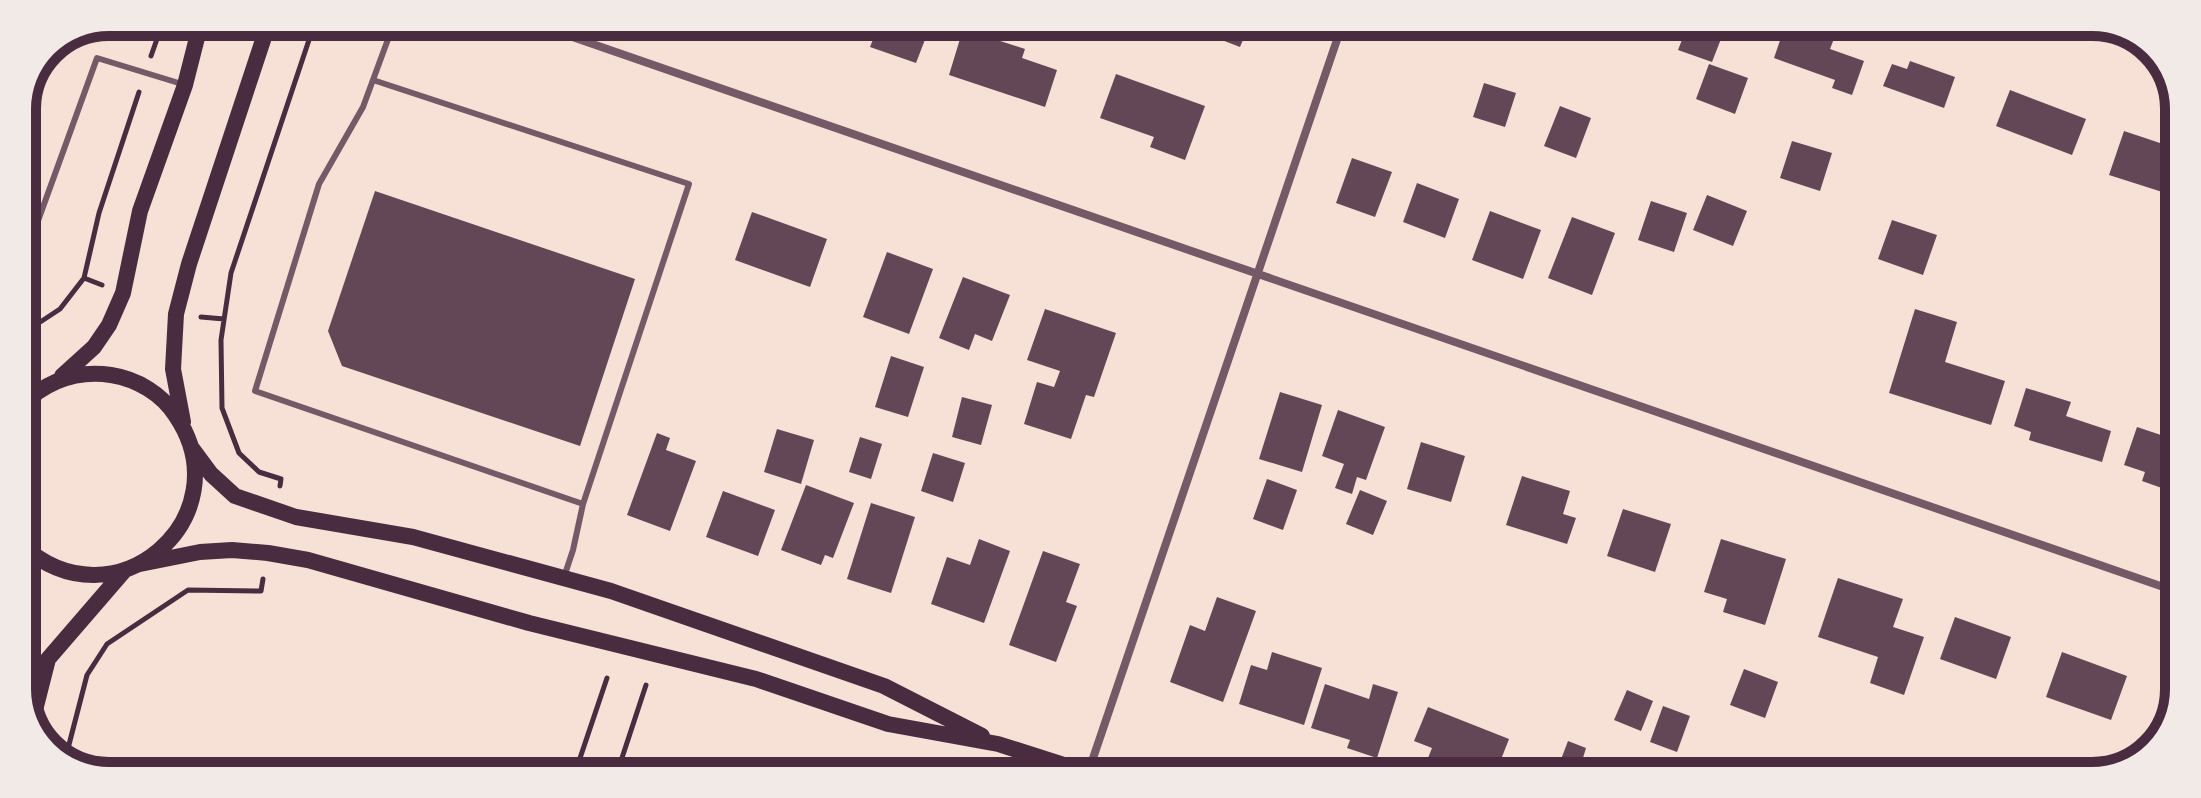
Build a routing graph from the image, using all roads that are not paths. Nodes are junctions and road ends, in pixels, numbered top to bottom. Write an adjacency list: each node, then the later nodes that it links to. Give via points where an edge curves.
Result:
1 (197, 36): 7 (main road)
2 (264, 36): 13 (main road, via 176,314 173,369)
3 (389, 36): 6 (lane)
4 (569, 36): 9 (street)
5 (1338, 36): 9 (street)
6 (373, 80): 15 (lane, via 689,184); 15 (lane, via 319,184 255,391)
7 (185, 85): 8 (lane, via 97,58); 10 (main road, via 140,211 123,293 109,325 94,347)
8 (36, 226)
9 (1257, 275): 19 (street); 23 (street)
10 (53, 382): 11 (main road); 12 (main road); 13 (main road, via 77,374 119,376 164,402)
11 (36, 384)
12 (36, 392)
13 (184, 427): 14 (main road)
14 (191, 447): 17 (main road, via 195,474 180,527 163,548); 18 (main road, via 235,496 296,517 413,537)
15 (583, 504): 18 (lane)
16 (36, 557): 17 (main road, via 77,574 101,575)
17 (132, 567): 20 (main road, via 48,659); 21 (main road, via 232,550 308,560 529,623 756,679 888,724)
18 (564, 578): 21 (main road, via 884,686)
19 (2165, 588)
20 (37, 703)
21 (998, 744): 22 (main road)
22 (1054, 762)
23 (1093, 762)

